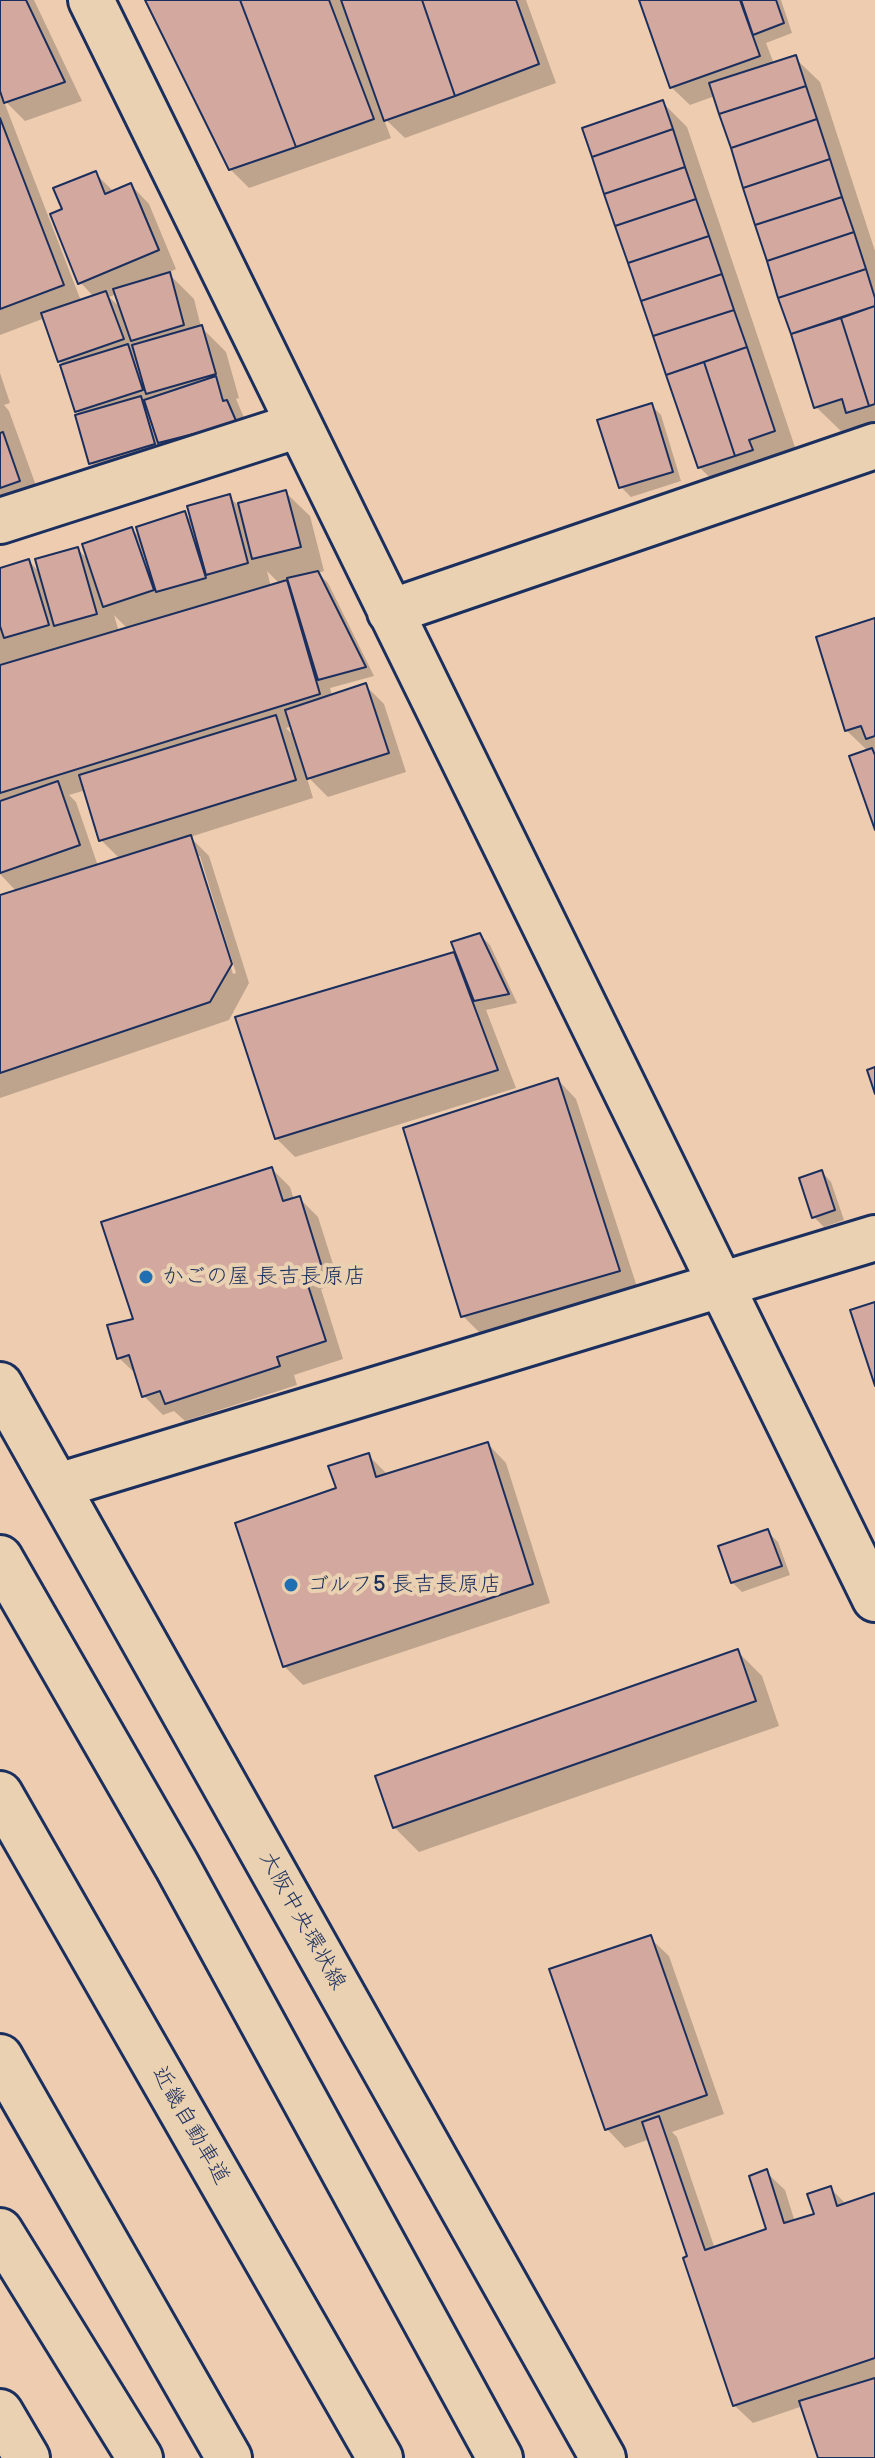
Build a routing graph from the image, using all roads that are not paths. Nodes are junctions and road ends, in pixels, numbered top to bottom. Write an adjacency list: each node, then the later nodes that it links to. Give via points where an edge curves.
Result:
1 (91, 0): 2 (main road)
2 (299, 425): 4 (main road); 5 (main road)
3 (875, 446): 5 (main road)
4 (0, 521)
5 (390, 612): 7 (main road)
6 (875, 1238): 7 (main road)
7 (723, 1285): 9 (main road); 11 (main road)
8 (0, 1385): 9 (main road, 大阪中央環状線)
9 (58, 1486): 21 (main road, 大阪中央環状線)
10 (0, 1558): 20 (main road, via 147,1813)
11 (875, 1599)
12 (0, 1794): 19 (main road, 近畿自動車道)
13 (0, 2057): 18 (main road)
14 (0, 2231): 17 (main road)
15 (0, 2412): 16 (main road)
16 (27, 2458)
17 (140, 2458)
18 (229, 2458)
19 (380, 2458)
20 (500, 2458)
21 (603, 2458)

